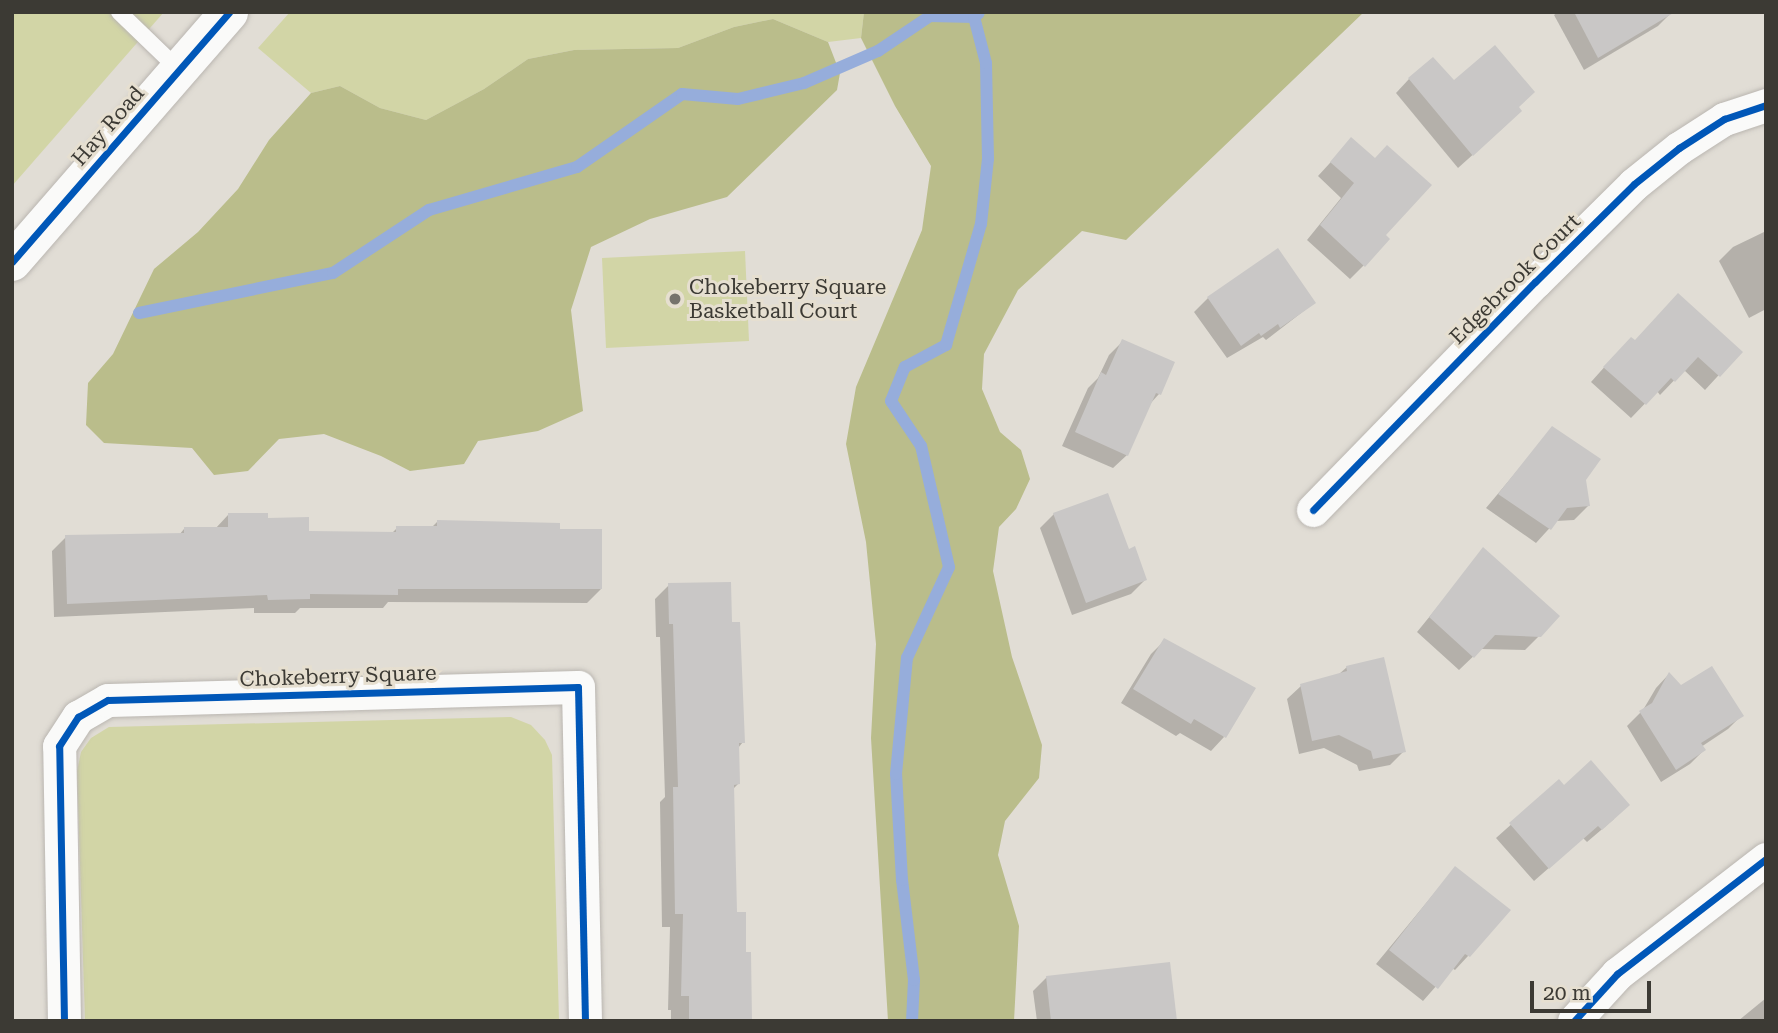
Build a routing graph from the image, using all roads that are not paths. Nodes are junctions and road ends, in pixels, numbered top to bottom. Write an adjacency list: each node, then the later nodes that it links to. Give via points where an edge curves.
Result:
1 (119, 12): 3 (lane)
2 (229, 12): 3 (street, Hay Road)
3 (180, 71): 5 (street, Hay Road)
4 (1766, 105): 6 (street, Edgebrook Court, via 1724,119 1634,184)
5 (12, 262)
6 (1313, 510)
7 (1766, 859): 10 (street, via 1617,974)
8 (64, 1021): 9 (street, Chokeberry Square, via 59,746 78,718 108,700 578,687)
9 (585, 1021)
10 (1573, 1021)

